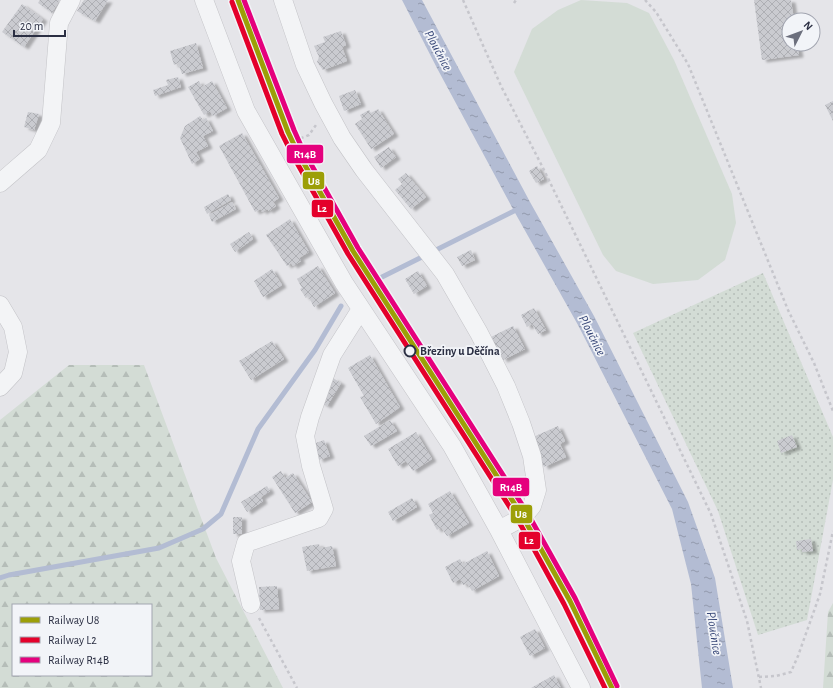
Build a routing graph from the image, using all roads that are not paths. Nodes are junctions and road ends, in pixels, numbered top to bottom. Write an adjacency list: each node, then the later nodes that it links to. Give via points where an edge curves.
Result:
1 (71, 0): 4 (street, via 59,23 51,123 38,150)
2 (204, 0): 6 (street, via 246,111)
3 (283, 0): 8 (street, via 305,65 342,138 445,274 506,386 532,456 537,490 532,506 522,517)
4 (0, 183)
5 (0, 305): 7 (street, via 13,327 18,352 13,373)
6 (361, 309): 8 (street, via 452,446); 9 (street, via 332,355 305,436 324,509 319,518 246,543 241,561)
7 (0, 387)
8 (499, 530): 10 (street)
9 (251, 604)
10 (581, 688)

